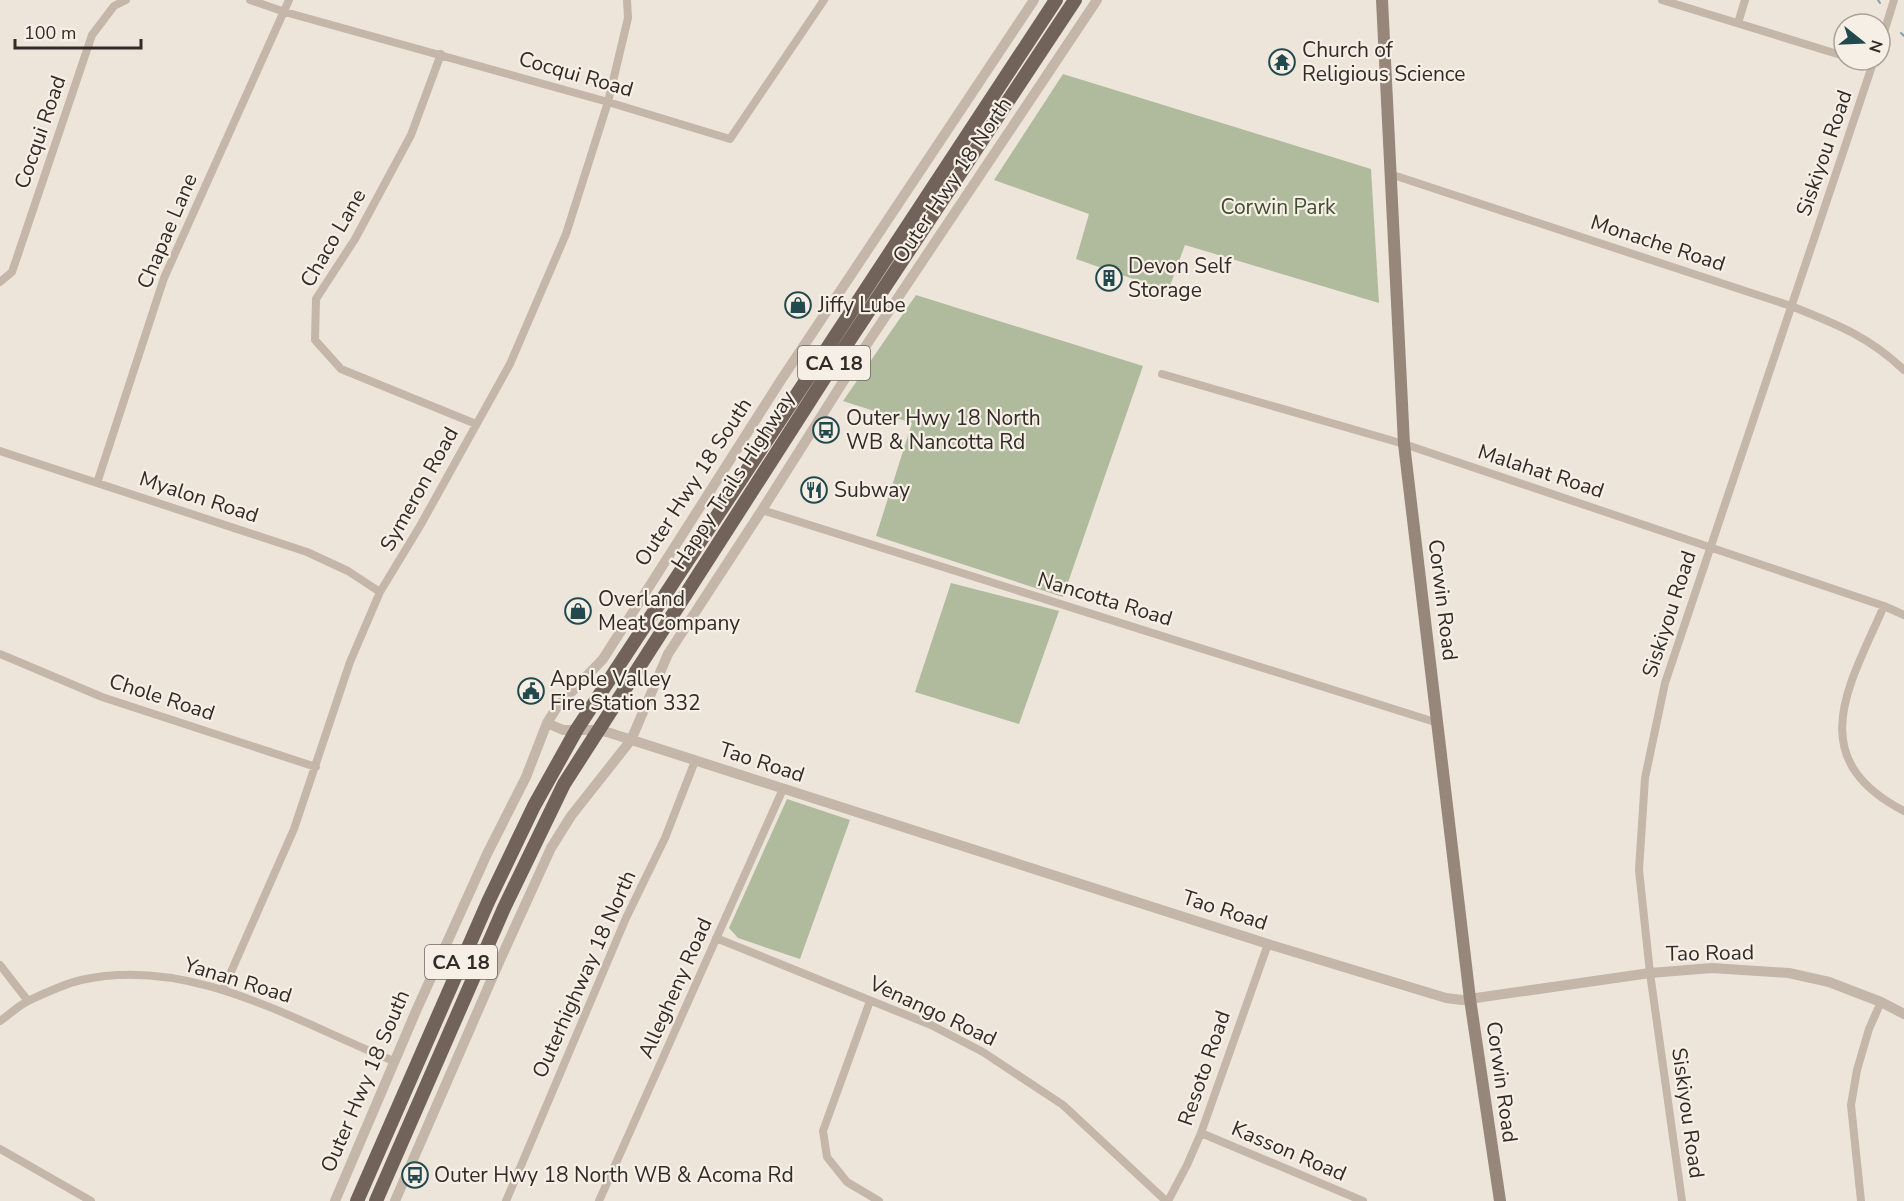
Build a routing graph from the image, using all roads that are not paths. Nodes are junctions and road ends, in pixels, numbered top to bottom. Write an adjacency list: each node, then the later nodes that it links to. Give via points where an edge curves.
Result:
1 (126, 0): 20 (street, Cocqui Road, via 114,6 92,35 12,272)
2 (250, 0): 13 (street, Cocqui Road)
3 (289, 0): 13 (street, Chapae Lane)
4 (627, 0): 18 (street, Symeron Road, via 628,18)
5 (824, 0): 18 (street, Cocqui Road, via 730,140)
6 (1034, 0): 34 (street, Outer Hwy 18 South, via 781,380 603,658)
7 (1056, 0): 36 (main road, Happy Trails Highway / CA 18)
8 (1075, 0): 37 (main road, Happy Trails Highway / CA 18, via 835,361)
9 (1097, 0): 28 (street, Outer Hwy 18 North, via 865,347)
10 (1382, 0): 19 (main road, Corwin Road)
11 (1662, 0): 14 (street)
12 (1745, 0): 14 (street)
13 (285, 12): 16 (street, Cocqui Road); 27 (street, Chapae Lane, via 164,278)
14 (1738, 23): 15 (street)
15 (1832, 52)
16 (441, 54): 18 (street, Cocqui Road); 24 (street, Chaco Lane, via 411,135 355,239 316,299 315,340 341,369)
17 (1870, 72): 21 (street, Siskiyou Road)
18 (608, 102): 24 (street, Symeron Road, via 567,234 510,364)
19 (1390, 174): 21 (street, Monache Road); 25 (main road, Corwin Road)
20 (0, 282)
21 (1791, 306): 22 (street, Monache Road, via 1846,327); 29 (street, Siskiyou Road)
22 (1904, 370)
23 (1162, 374): 25 (street, Malahat Road)
24 (476, 424): 30 (street, Symeron Road)
25 (1404, 444): 29 (street, Malahat Road); 35 (main road, Corwin Road)
26 (0, 451): 27 (street, Myalon Road)
27 (97, 483): 30 (street, Myalon Road, via 307,552 348,571)
28 (762, 510): 35 (street, Nancotta Road); 38 (street, Outer Hwy 18 North, via 668,654)
29 (1710, 546): 31 (street, Malahat Road); 46 (street, Siskiyou Road, via 1665,683 1645,778 1639,870)
30 (380, 592): 40 (street, Symeron Road, via 350,662)
31 (1884, 606): 32 (street, Malahat Road); 42 (street, via 1848,688 1841,723 1844,752 1859,779)
32 (1904, 615)
33 (0, 654): 40 (street, Chole Road, via 102,697)
34 (547, 723): 36 (street, Tao Road, via 563,730); 54 (street, Outer Hwy 18 South, via 526,777)
35 (1438, 723): 48 (main road, Corwin Road)
36 (577, 729): 37 (street, Tao Road); 59 (main road, Happy Trails Highway / CA 18, via 534,806 488,902)
37 (598, 730): 38 (street, Tao Road); 60 (main road, Happy Trails Highway / CA 18, via 544,822)
38 (631, 740): 39 (street, Tao Road); 61 (street, Outer Hwy 18 North, via 551,848)
39 (695, 761): 41 (street, Tao Road); 62 (street, Outerhighway 18 North)
40 (316, 767): 47 (street, Symeron Road, via 294,829)
41 (783, 789): 43 (street, Allegheny Road); 44 (street, Tao Road)
42 (1904, 811)
43 (716, 938): 50 (street, Venango Road); 63 (street, Allegheny Road)
44 (1268, 944): 48 (street, Tao Road, via 1446,998); 55 (street, Resoto Road)
45 (0, 965): 49 (street)
46 (1650, 973): 48 (street, Tao Road); 51 (street, Tao Road, via 1712,968 1789,973 1829,982); 68 (street, Siskiyou Road)
47 (223, 990): 49 (street, Yanan Road, via 165,977 122,975 80,980); 54 (street, Yanan Road)
48 (1470, 999): 67 (main road, Corwin Road)
49 (28, 1001): 53 (street, Yanan Road)
50 (870, 1001): 64 (street, via 823,1131 827,1157 847,1182); 65 (street, Venango Road, via 931,1025 983,1052 1063,1105)
51 (1881, 1002): 52 (street, Tao Road); 69 (street, via 1863,1049 1851,1105)
52 (1904, 1014)
53 (0, 1021)
54 (394, 1060): 58 (street, Outer Hwy 18 South)
55 (1201, 1133): 65 (street, Resoto Road); 66 (street, Kasson Road)
56 (0, 1149): 57 (street)
57 (91, 1201)
58 (335, 1201)
59 (357, 1201)
60 (376, 1201)
61 (395, 1201)
62 (506, 1201)
63 (599, 1201)
64 (879, 1201)
65 (1167, 1201)
66 (1364, 1201)
67 (1500, 1201)
68 (1682, 1201)
69 (1861, 1201)

